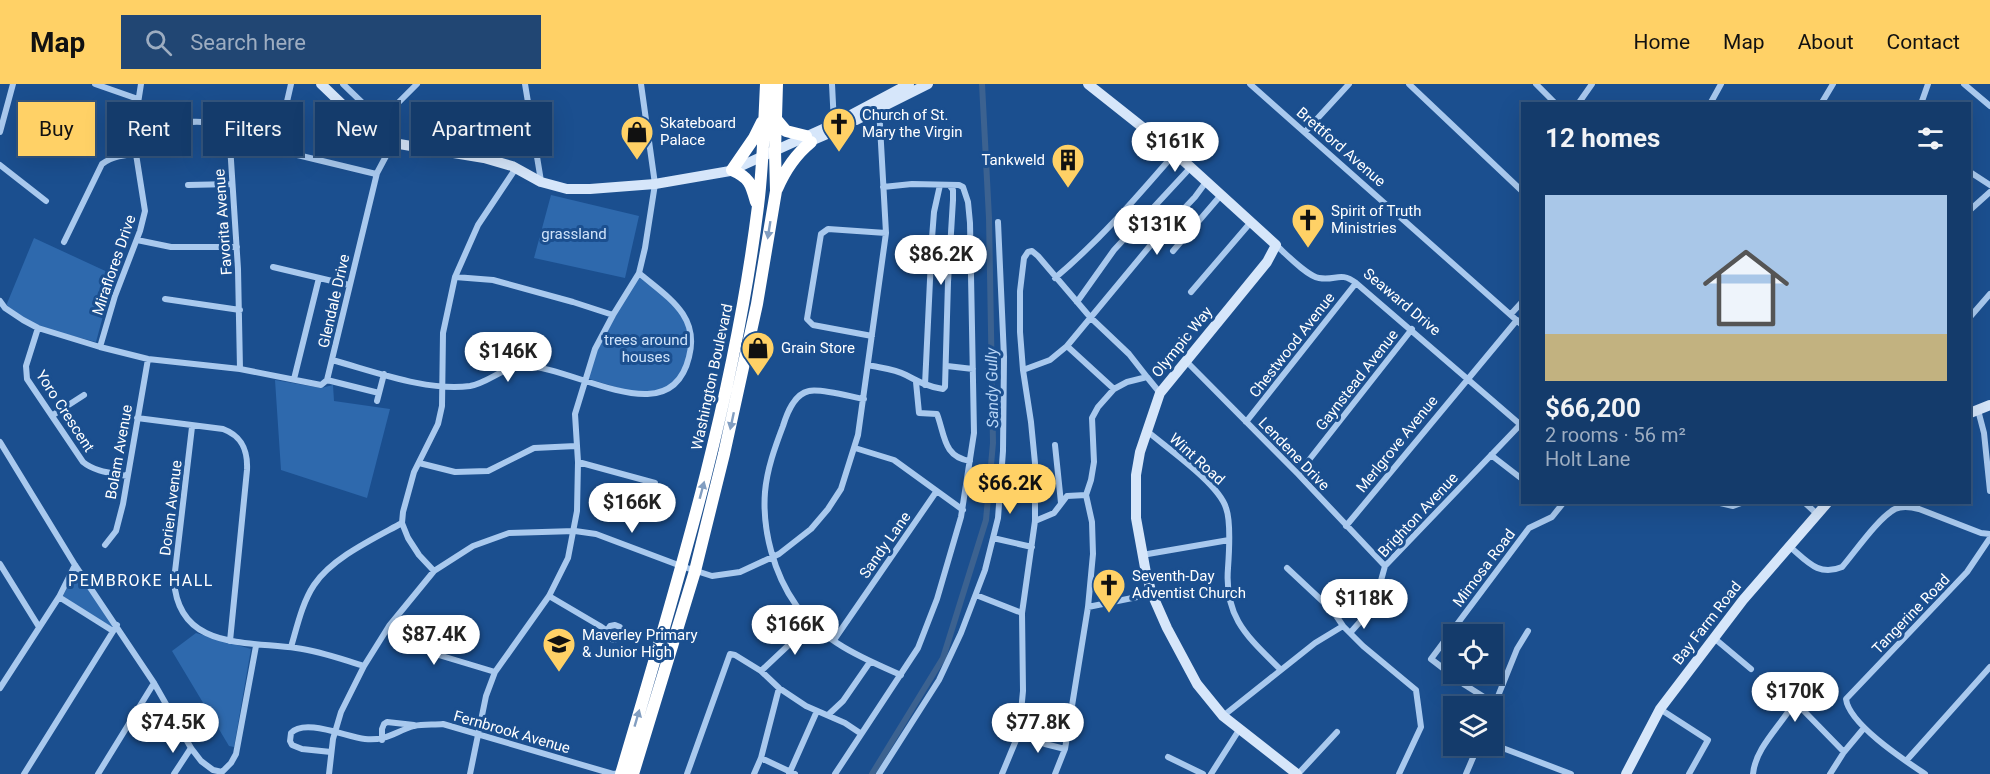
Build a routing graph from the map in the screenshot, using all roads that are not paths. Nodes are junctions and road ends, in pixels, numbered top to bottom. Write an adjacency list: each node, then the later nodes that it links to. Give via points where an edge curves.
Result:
1 (13, 84): 39 (street)
2 (95, 84): 25 (street)
3 (141, 84): 25 (street, Miraflores Drive)
4 (291, 84): 27 (street)
5 (321, 84): 28 (street)
6 (417, 84): 23 (street, via 380,117)
7 (525, 84): 56 (street)
8 (641, 84): 59 (street)
9 (766, 84): 36 (highway, Washington Boulevard)
10 (777, 84): 36 (highway, Washington Boulevard)
11 (832, 84): 38 (street)
12 (928, 84): 35 (street)
13 (1088, 84): 44 (street, Seaward Drive)
14 (1250, 84): 40 (street, Brettford Avenue)
15 (1349, 84): 40 (street)
16 (1408, 84): 65 (street)
17 (1536, 84): 29 (street)
18 (1592, 84): 30 (street)
19 (1721, 84): 31 (street)
20 (1833, 84): 32 (street)
21 (1928, 84): 33 (street)
22 (1964, 84): 34 (street)
23 (347, 85)
24 (903, 85): 38 (street)
25 (138, 99): 26 (street, Miraflores Drive)
26 (137, 102)
27 (287, 102)
28 (340, 102)
29 (1555, 102)
30 (1579, 102)
31 (1711, 102)
32 (1822, 102)
33 (1922, 102)
34 (1990, 106)
35 (879, 108): 41 (street); 64 (street)
36 (770, 117): 41 (highway, via 786,131); 43 (highway, Washington Boulevard); 49 (highway, Washington Boulevard); 53 (highway)
37 (191, 122): 58 (street, Favorita Avenue, via 211,124 225,136 230,146)
38 (834, 124): 41 (street)
39 (0, 129)
40 (1305, 132): 94 (street, Brettford Avenue)
41 (808, 139): 43 (street); 66 (highway)
42 (399, 143): 52 (street, via 484,158)
43 (775, 151): 49 (street); 66 (highway, Washington Boulevard)
44 (1175, 153): 51 (street, Seaward Drive); 84 (street, via 1125,212)
45 (123, 156): 76 (street, via 102,164)
46 (137, 156): 75 (street, Miraflores Drive, via 145,212)
47 (302, 156): 55 (street)
48 (386, 156): 55 (street, Glendale Drive)
49 (762, 157): 53 (street); 70 (highway, Washington Boulevard)
50 (0, 165): 69 (street)
51 (1191, 167): 57 (street, Seaward Drive); 91 (street, via 1114,250)
52 (516, 168): 56 (street); 82 (street, via 478,225)
53 (732, 170): 59 (street); 70 (highway, via 748,180)
54 (1971, 173): 62 (street)
55 (376, 174): 86 (street, Glendale Drive)
56 (541, 182): 59 (street, via 567,189)
57 (1206, 182): 68 (street, Seaward Drive); 97 (street)
58 (232, 184): 60 (street); 78 (street, Favorita Avenue)
59 (655, 184): 81 (street)
60 (188, 185)
61 (940, 185): 63 (street); 64 (street); 119 (street, via 932,238)
62 (1990, 185)
63 (950, 186): 108 (street, via 953,200); 110 (street, via 963,187 968,202)
64 (883, 187): 74 (street)
65 (1521, 190)
66 (776, 191): 175 (highway, Washington Boulevard, one-way to 175, via 755,316)
67 (1990, 192): 71 (street)
68 (1221, 195): 73 (street, Seaward Drive); 79 (street)
69 (46, 201)
70 (758, 206): 171 (highway, Washington Boulevard, one-way to 70, via 713,450 740,321)
71 (1971, 209)
72 (998, 222): 161 (street, via 1004,357 1003,451)
73 (1251, 222): 77 (street, Seaward Drive); 87 (street)
74 (886, 233): 101 (street); 101 (street, via 824,230 807,320 813,325)
75 (136, 240): 78 (street, via 171,247); 103 (street, Miraflores Drive)
76 (64, 242)
77 (1276, 245): 85 (street, Seaward Drive, via 1317,278 1347,276); 106 (street, Olympic Way, via 1267,262)
78 (237, 247): 93 (street, Favorita Avenue)
79 (1173, 251)
80 (273, 267): 83 (street)
81 (639, 273): 95 (street); 117 (street, via 680,309 691,328 693,343 686,369 674,387 642,395)
82 (455, 277): 95 (street, via 493,280); 120 (street, via 443,333)
83 (319, 278): 86 (street); 115 (street)
84 (1055, 278): 91 (street); 111 (street, via 1038,256 1028,252 1020,291)
85 (1356, 283): 100 (street, Seaward Drive); 131 (street, Chestwood Avenue)
86 (349, 285): 105 (street, Glendale Drive)
87 (1191, 292)
88 (1990, 294): 96 (street)
89 (165, 299): 93 (street)
90 (0, 301): 99 (street)
91 (1077, 302): 97 (street)
92 (1521, 303): 94 (street)
93 (240, 310): 109 (street, Favorita Avenue)
94 (1510, 314): 98 (street, Brettford Avenue)
95 (613, 315): 117 (street)
96 (1971, 316)
97 (1090, 317): 102 (street); 113 (street)
98 (1520, 322): 114 (street, Merlgrove Avenue)
99 (38, 328): 103 (street); 129 (street, Yoro Crescent, via 26,374)
100 (1412, 330): 114 (street, Seaward Drive); 143 (street, Gaynstead Avenue)
101 (872, 336): 107 (street)
102 (1067, 346): 111 (street, via 1050,360); 121 (street)
103 (100, 347): 104 (street)
104 (148, 359): 109 (street); 130 (street, Bolam Avenue)
105 (332, 360): 112 (street); 116 (street, Glendale Drive)
106 (1186, 361): 123 (street, Olympic Way); 131 (street, Lendene Drive)
107 (868, 365): 118 (street, via 906,375); 125 (street)
108 (947, 366): 110 (street); 119 (street, via 945,388)
109 (240, 369): 115 (street)
110 (973, 369): 140 (street, via 974,433)
111 (1023, 369): 156 (street, via 1035,463)
112 (384, 374): 120 (street); 122 (street)
113 (1147, 377): 121 (street, via 1127,381); 123 (street)
114 (1467, 377): 132 (street, Seaward Drive); 158 (street, Merlgrove Avenue)
115 (294, 380): 116 (street, via 321,385)
116 (327, 380): 122 (street)
117 (584, 380): 120 (street, via 520,366 475,385); 137 (street, via 575,414)
118 (916, 382): 119 (street); 140 (street, via 919,413 937,414 948,449 958,458)
119 (925, 385)
120 (439, 387): 142 (street, via 442,406 438,423)
121 (1114, 389): 149 (street, via 1092,418 1094,462)
122 (379, 393): 126 (street)
123 (1160, 393): 134 (street, Olympic Way)
124 (84, 395): 129 (street)
125 (864, 399): 138 (street); 168 (street, via 810,391 789,408 772,453 765,492)
126 (377, 401)
127 (1990, 405): 128 (street)
128 (1974, 412): 147 (street, via 1984,433)
129 (53, 415): 144 (street, Yoro Crescent, via 88,467)
130 (137, 418): 133 (street); 144 (street, Bolam Avenue)
131 (1246, 422): 143 (street, Lendene Drive)
132 (1521, 426): 139 (street, Brighton Avenue)
133 (192, 427): 192 (street, Dorien Avenue, via 174,589 180,607 196,626); 192 (street, via 233,433 240,439 248,459)
134 (1147, 430): 163 (street, Wint Road, via 1215,488 1227,508); 167 (street, Olympic Way, via 1136,475 1136,518)
135 (0, 442): 170 (street)
136 (1055, 445): 150 (street)
137 (576, 447): 141 (street); 142 (street, via 534,448 488,471 454,472)
138 (855, 448): 148 (street, via 894,460); 168 (street, via 841,489 828,509 811,529)
139 (1491, 455): 145 (street); 172 (street, Brighton Avenue)
140 (970, 460): 154 (street)
141 (578, 462): 146 (street); 159 (street)
142 (419, 463): 157 (street)
143 (1298, 474): 158 (street, Lendene Drive)
144 (127, 476): 164 (street, Bolam Avenue, via 116,531)
145 (1521, 478)
146 (655, 483)
147 (1990, 491)
148 (936, 492): 154 (street); 191 (street, Sandy Lane)
149 (1086, 495): 150 (street, via 1067,496); 180 (street, via 1092,522)
150 (1061, 503): 156 (street, via 1053,513)
151 (1562, 504): 206 (street, Mimosa Road, via 1552,517 1529,528 1432,658)
152 (1806, 504): 155 (street)
153 (1826, 504): 155 (street, Bay Farm Road)
154 (963, 510): 202 (street, via 927,627)
155 (1817, 514): 165 (street, Bay Farm Road)
156 (1035, 521): 166 (street)
157 (402, 524): 174 (street, via 419,555); 194 (street, via 322,574 306,600)
158 (1346, 526): 172 (street, Lendene Drive)
159 (575, 531): 171 (street, via 596,534); 174 (street, via 509,533 473,546); 178 (street, via 568,558)
160 (1990, 534): 165 (street, via 1910,507 1896,508 1842,567 1834,570 1816,569)
161 (993, 538): 166 (street); 177 (street)
162 (1990, 538): 213 (street, Tangerine Road, via 1967,572 1846,699)
163 (1229, 540): 167 (street); 199 (street, Wint Road, via 1227,577 1232,610 1239,626)
164 (105, 545)
165 (1789, 546): 190 (street, Bay Farm Road)
166 (1032, 547): 181 (street)
167 (1142, 555): 176 (street, Olympic Way)
168 (773, 558): 175 (street, via 740,572 712,576); 182 (street, via 795,604)
169 (0, 564): 184 (street)
170 (75, 565): 179 (street); 186 (street)
171 (681, 566): 175 (street); 236 (highway, Washington Boulevard, one-way to 171)
172 (1385, 566): 189 (street, Brighton Avenue, via 1374,606)
173 (1287, 568): 185 (street, via 1333,611)
174 (434, 571): 183 (street)
175 (695, 571): 236 (highway, Washington Boulevard)
176 (1152, 594): 180 (street); 211 (street, Olympic Way, via 1185,665)
177 (975, 595): 181 (street); 240 (street, via 939,680)
178 (549, 596): 187 (street); 201 (street)
179 (59, 597): 184 (street); 186 (street)
180 (1088, 607): 223 (street)
181 (1022, 613): 218 (street)
182 (812, 623): 191 (street); 200 (street)
183 (389, 626): 196 (street); 201 (street, via 432,653)
184 (39, 627): 204 (street)
185 (1343, 627): 189 (street); 199 (street)
186 (115, 628): 203 (street); 231 (street)
187 (607, 631)
188 (1528, 631): 207 (street)
189 (1350, 633): 246 (street, via 1416,690 1421,727)
190 (1714, 638): 198 (street); 208 (street, Bay Farm Road)
191 (834, 640): 195 (street)
192 (230, 641): 193 (street, Dorien Avenue)
193 (256, 645): 194 (street, Dorien Avenue); 221 (street, via 231,764 222,772 213,770)
194 (291, 647): 196 (street, Dorien Avenue)
195 (870, 662): 202 (street); 210 (street, via 843,701)
196 (364, 666): 215 (street)
197 (1990, 667): 229 (street)
198 (1750, 669)
199 (1281, 670): 211 (street)
200 (761, 671): 205 (street); 237 (street, via 730,654)
201 (495, 672): 219 (street)
202 (901, 675): 217 (street)
203 (154, 683): 221 (street); 232 (street)
204 (0, 688)
205 (779, 688): 209 (street); 228 (street)
206 (1480, 696)
207 (1498, 696)
208 (1660, 709): 249 (street, Bay Farm Road); 250 (street, via 1708,740)
209 (817, 711): 210 (street); 230 (street)
210 (828, 715): 217 (street)
211 (1223, 716): 214 (street, Olympic Way)
212 (416, 725): 219 (street, Fernbrook Avenue, via 443,724); 220 (street, Fernbrook Avenue); 220 (street, via 387,722)
213 (1864, 728): 225 (street); 229 (street)
214 (1239, 730): 244 (street); 245 (street, Olympic Way)
215 (335, 732): 220 (street); 224 (street); 224 (street, via 300,728 290,737 296,747)
216 (1337, 732): 245 (street)
217 (860, 733): 239 (street)
218 (1019, 733): 223 (street); 241 (street)
219 (479, 734): 235 (street); 236 (street, Fernbrook Avenue, via 613,774)
220 (382, 740)
221 (191, 748): 233 (street)
222 (1503, 748): 248 (street)
223 (1065, 749): 242 (street)
224 (331, 752): 234 (street)
225 (1844, 752): 251 (street, via 1803,710 1793,709 1755,762); 252 (street)
226 (1474, 756): 247 (street)
227 (1168, 757): 243 (street)
228 (761, 758): 230 (street); 238 (street)
229 (1906, 761): 253 (street)
230 (791, 773)
231 (24, 774)
232 (98, 774)
233 (174, 774)
234 (328, 774)
235 (470, 774)
236 (625, 774)
237 (687, 774)
238 (754, 774)
239 (835, 774)
240 (879, 774)
241 (1002, 774)
242 (1055, 774)
243 (1203, 774)
244 (1211, 774)
245 (1297, 774)
246 (1399, 774)
247 (1466, 774)
248 (1571, 774)
249 (1626, 774)
250 (1689, 774)
251 (1753, 774)
252 (1830, 774)
253 (1925, 774)

